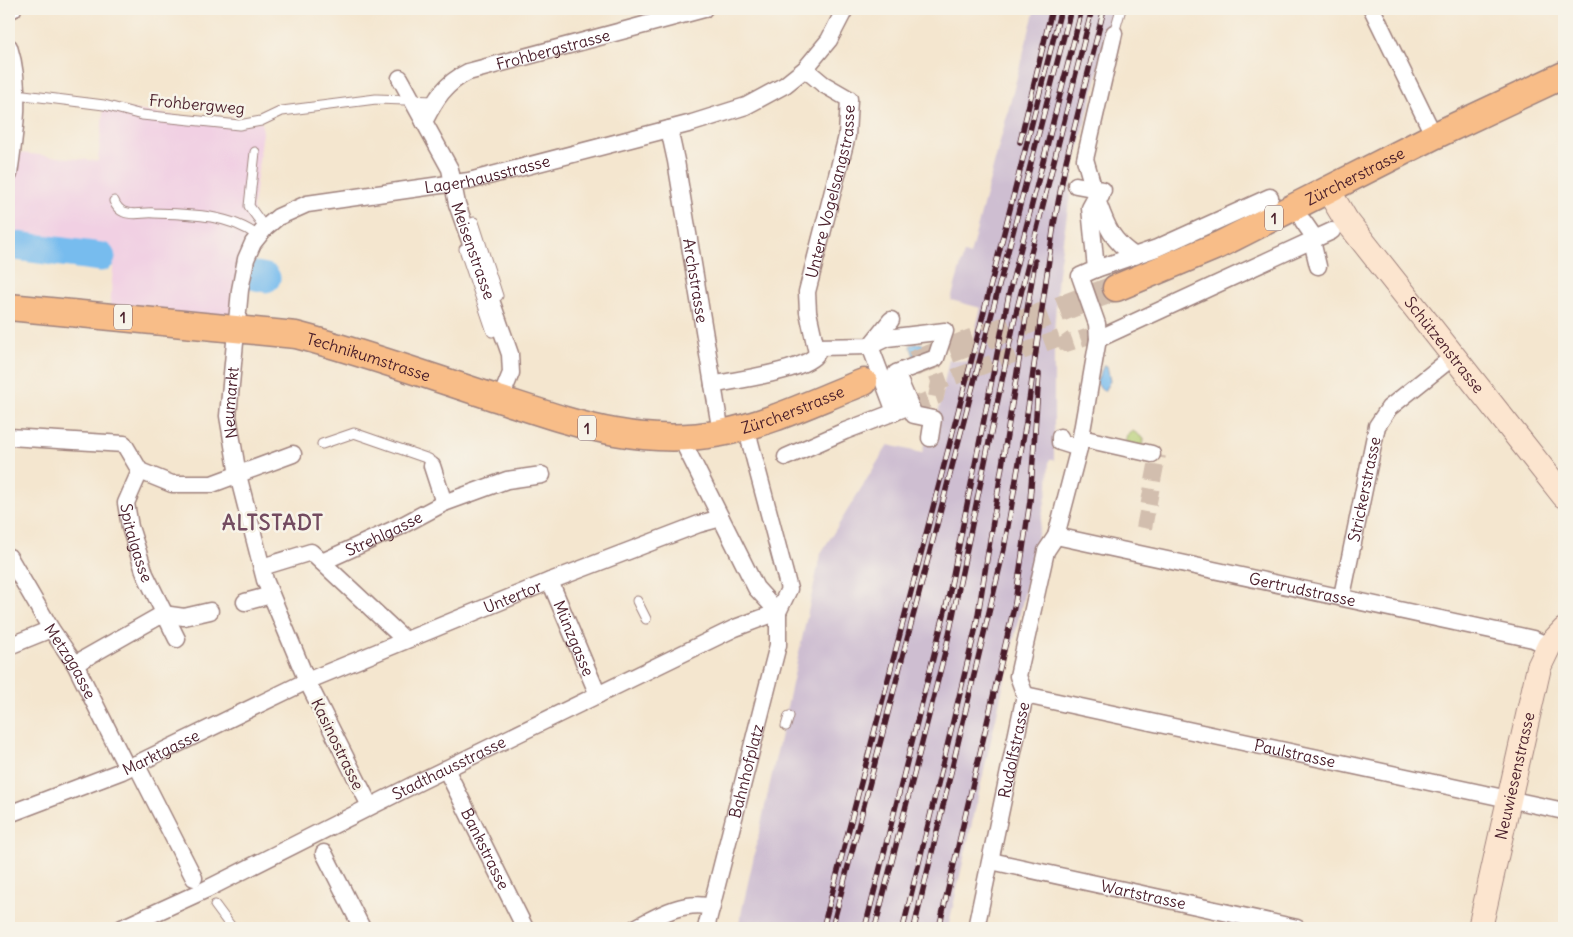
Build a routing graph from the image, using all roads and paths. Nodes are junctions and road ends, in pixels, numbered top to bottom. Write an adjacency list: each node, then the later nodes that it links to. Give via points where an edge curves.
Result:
1 (13, 9): 6 (street)
2 (704, 9): 14 (street, Frohbergstrasse, via 477,69 449,83)
3 (845, 9): 9 (street, via 829,40)
4 (1121, 9): 7 (lane)
5 (1372, 9): 18 (street)
6 (9, 10)
7 (1114, 33): 20 (street)
8 (9, 47): 12 (street)
9 (805, 69): 16 (street, Lagerhausstrasse, via 760,99); 46 (street, Untere Vogelsangstrasse, via 822,84 849,99 847,136 807,292 808,312)
10 (1564, 75): 18 (main road, Zürcherstrasse / 1)
11 (400, 78): 13 (street, Meisenstrasse)
12 (16, 94): 13 (lane, Frohbergweg, via 104,105 142,115 239,125 290,110 376,99); 17 (street)
13 (412, 100): 14 (lane, Frohbergweg); 15 (street, Meisenstrasse)
14 (434, 101): 15 (street, Frohbergstrasse)
15 (424, 122): 22 (street, Meisenstrasse, via 450,169)
16 (669, 129): 22 (street, Lagerhausstrasse); 51 (street, Archstrasse)
17 (11, 135): 21 (street)
18 (1434, 136): 23 (main road, Zürcherstrasse / 1)
19 (255, 152): 32 (lane, via 249,206)
20 (1085, 159): 25 (street); 25 (street, via 1076,186)
21 (9, 174)
22 (453, 184): 28 (street, Meisenstrasse); 32 (street, Lagerhausstrasse, via 308,204 286,213)
23 (1328, 190): 39 (main road, Zürcherstrasse / 1, via 1219,245); 48 (street, Schützenstrasse, via 1346,220)
24 (1274, 191): 34 (street, via 1242,211 1232,212)
25 (1100, 192): 34 (street, via 1110,232 1120,246); 37 (street, via 1090,208)
26 (114, 201): 29 (lane, via 124,212)
27 (146, 203): 29 (lane, via 146,208)
28 (457, 204): 42 (lane, via 459,233); 47 (street, Meisenstrasse)
29 (152, 212): 32 (lane, via 231,221)
30 (474, 222): 47 (lane, via 509,332)
31 (1332, 231): 33 (street)
32 (262, 232): 44 (street, Lagerhausstrasse, via 244,268)
33 (1305, 236): 35 (street); 36 (street)
34 (1135, 256): 37 (street)
35 (1318, 266)
36 (1257, 267): 38 (street); 43 (street)
37 (1096, 269): 43 (street, via 1080,276)
38 (1254, 283)
39 (1116, 288)
40 (9, 307): 44 (main road, Technikumstrasse / 1)
41 (891, 320): 45 (street)
42 (492, 332)
43 (1094, 332): 61 (street, Rudolfstrasse)
44 (236, 338): 52 (main road, Technikumstrasse / 1, via 296,335 342,347); 68 (street, Neumarkt, via 228,416)
45 (870, 346): 46 (street); 49 (street, via 887,338 945,331 936,358); 54 (street)
46 (817, 347): 51 (street, via 815,357 802,365)
47 (510, 354): 52 (street, Meisenstrasse, via 511,373)
48 (1454, 356): 70 (street, Schützenstrasse); 79 (street, Strickerstrasse, via 1389,408 1377,426)
49 (896, 373): 53 (street); 54 (street)
50 (864, 382): 55 (main road, Zürcherstrasse / 1)
51 (713, 385): 56 (street, Archstrasse)
52 (500, 400): 59 (main road, Technikumstrasse / 1, via 591,429 632,436)
53 (910, 400): 54 (street); 60 (street, via 914,415 933,420)
54 (893, 406): 65 (street, via 864,423)
55 (746, 427): 56 (main road, Zürcherstrasse / 1); 83 (street, Bahnhofplatz, via 789,589)
56 (720, 433): 59 (main road, Technikumstrasse / 1)
57 (1060, 437): 61 (street, via 1060,442)
58 (9, 438): 67 (street, via 124,444)
59 (681, 438): 72 (street)
60 (930, 438)
61 (1080, 443): 64 (street); 73 (street, Rudolfstrasse)
62 (322, 444): 66 (lane, via 354,433 429,459)
63 (293, 454): 68 (street)
64 (1152, 454)
65 (786, 456)
66 (432, 466): 71 (street)
67 (140, 471): 68 (street, via 172,484 212,484); 84 (street, Spitalgasse, via 126,502 130,527 145,574)
68 (238, 475): 76 (street, Neumarkt)
69 (542, 475): 71 (street, Strehlgasse, via 507,480)
70 (1564, 496)
71 (444, 502): 75 (street, Strehlgasse, via 399,527)
72 (721, 518): 77 (street, Untertor); 83 (street, via 756,588)
73 (1056, 536): 79 (street, Gertrudstrasse); 94 (street, Rudolfstrasse, via 1046,551 1018,676)
74 (9, 557): 86 (street, Metzggasse)
75 (319, 560): 76 (street, via 311,552); 89 (street)
76 (262, 567): 78 (street, Neumarkt)
77 (550, 581): 89 (street, Untertor); 93 (street, Münzgasse)
78 (272, 595): 81 (street); 92 (street, Neumarkt)
79 (1342, 596): 87 (street, Gertrudstrasse, via 1534,639)
80 (637, 600): 85 (lane)
81 (245, 602)
82 (210, 611): 84 (street, via 184,617)
83 (778, 612): 93 (street, Stadthausstrasse, via 735,628); 107 (street, Bahnhofplatz, via 778,644)
84 (162, 614): 88 (street, Spitalgasse); 91 (street)
85 (646, 619)
86 (51, 629): 90 (street); 91 (street, Metzggasse)
87 (1557, 638): 99 (street, Neuwiesenstrasse, via 1539,667)
88 (177, 639)
89 (405, 640): 92 (street, Untertor)
90 (9, 646)
91 (75, 664): 97 (street, Metzggasse)
92 (307, 681): 97 (street, Marktgasse); 100 (street, Kasinostrasse)
93 (598, 695): 98 (street, Stadthausstrasse)
94 (1025, 695): 99 (street, Paulstrasse); 104 (street, Rudolfstrasse)
95 (789, 716): 96 (lane)
96 (786, 726)
97 (132, 766): 102 (street, Marktgasse); 105 (street, Metzggasse)
98 (446, 769): 100 (street, Stadthausstrasse); 111 (street, Bankstrasse)
99 (1510, 800): 101 (street, Paulstrasse); 116 (street, Neuwiesenstrasse)
100 (370, 806): 108 (street, Stadthausstrasse, via 205,890)
101 (1564, 811)
102 (10, 812)
103 (324, 853): 110 (street)
104 (991, 861): 114 (street, Rudolfstrasse); 115 (street, Wartstrasse)
105 (194, 878)
106 (216, 905): 109 (lane)
107 (712, 907): 112 (street, via 688,905 665,912); 113 (street, Bahnhofplatz)
108 (122, 928)
109 (232, 928)
110 (362, 928)
111 (525, 928)
112 (635, 928)
113 (706, 928)
114 (976, 928)
115 (1297, 928)
116 (1480, 928)

